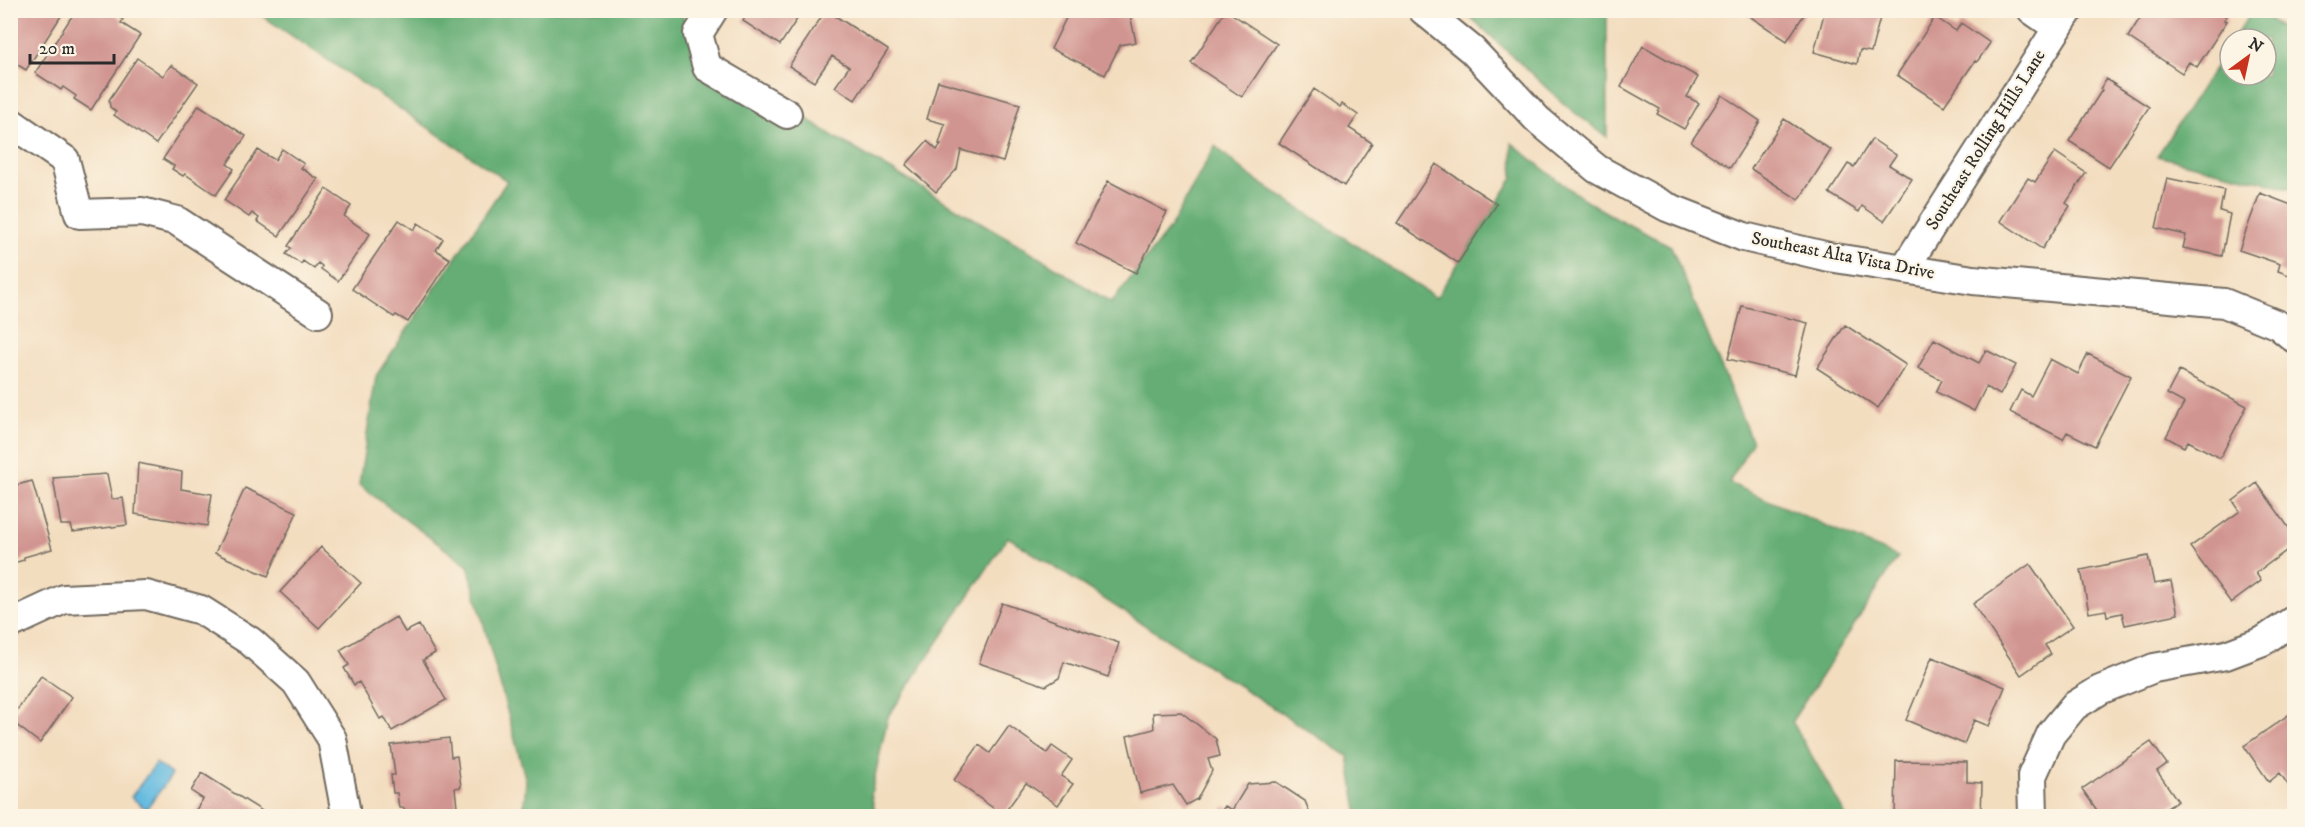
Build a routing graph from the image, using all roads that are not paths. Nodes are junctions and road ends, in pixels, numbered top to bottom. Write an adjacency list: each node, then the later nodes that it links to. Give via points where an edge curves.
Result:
1 (712, 10): 5 (street, via 698,34 707,66)
2 (1423, 10): 7 (street, Southeast Alta Vista Drive, via 1472,50 1538,120 1597,169 1637,191 1744,237)
3 (2032, 10): 4 (street)
4 (2063, 19): 7 (street, Southeast Rolling Hills Lane)
5 (787, 114)
6 (10, 122): 8 (street, via 65,160 79,214 142,212 177,221)
7 (1904, 269): 9 (street, Southeast Alta Vista Drive, via 1984,281 2224,303 2278,325)
8 (318, 313)
9 (2295, 338)
10 (2295, 620): 13 (street, via 2263,641 2226,655 2154,668 2100,690 2074,706 2051,734 2032,776)
11 (10, 624): 12 (street, via 64,599 146,595 201,610 250,641 296,682 332,739)
12 (344, 816)
13 (2032, 816)

